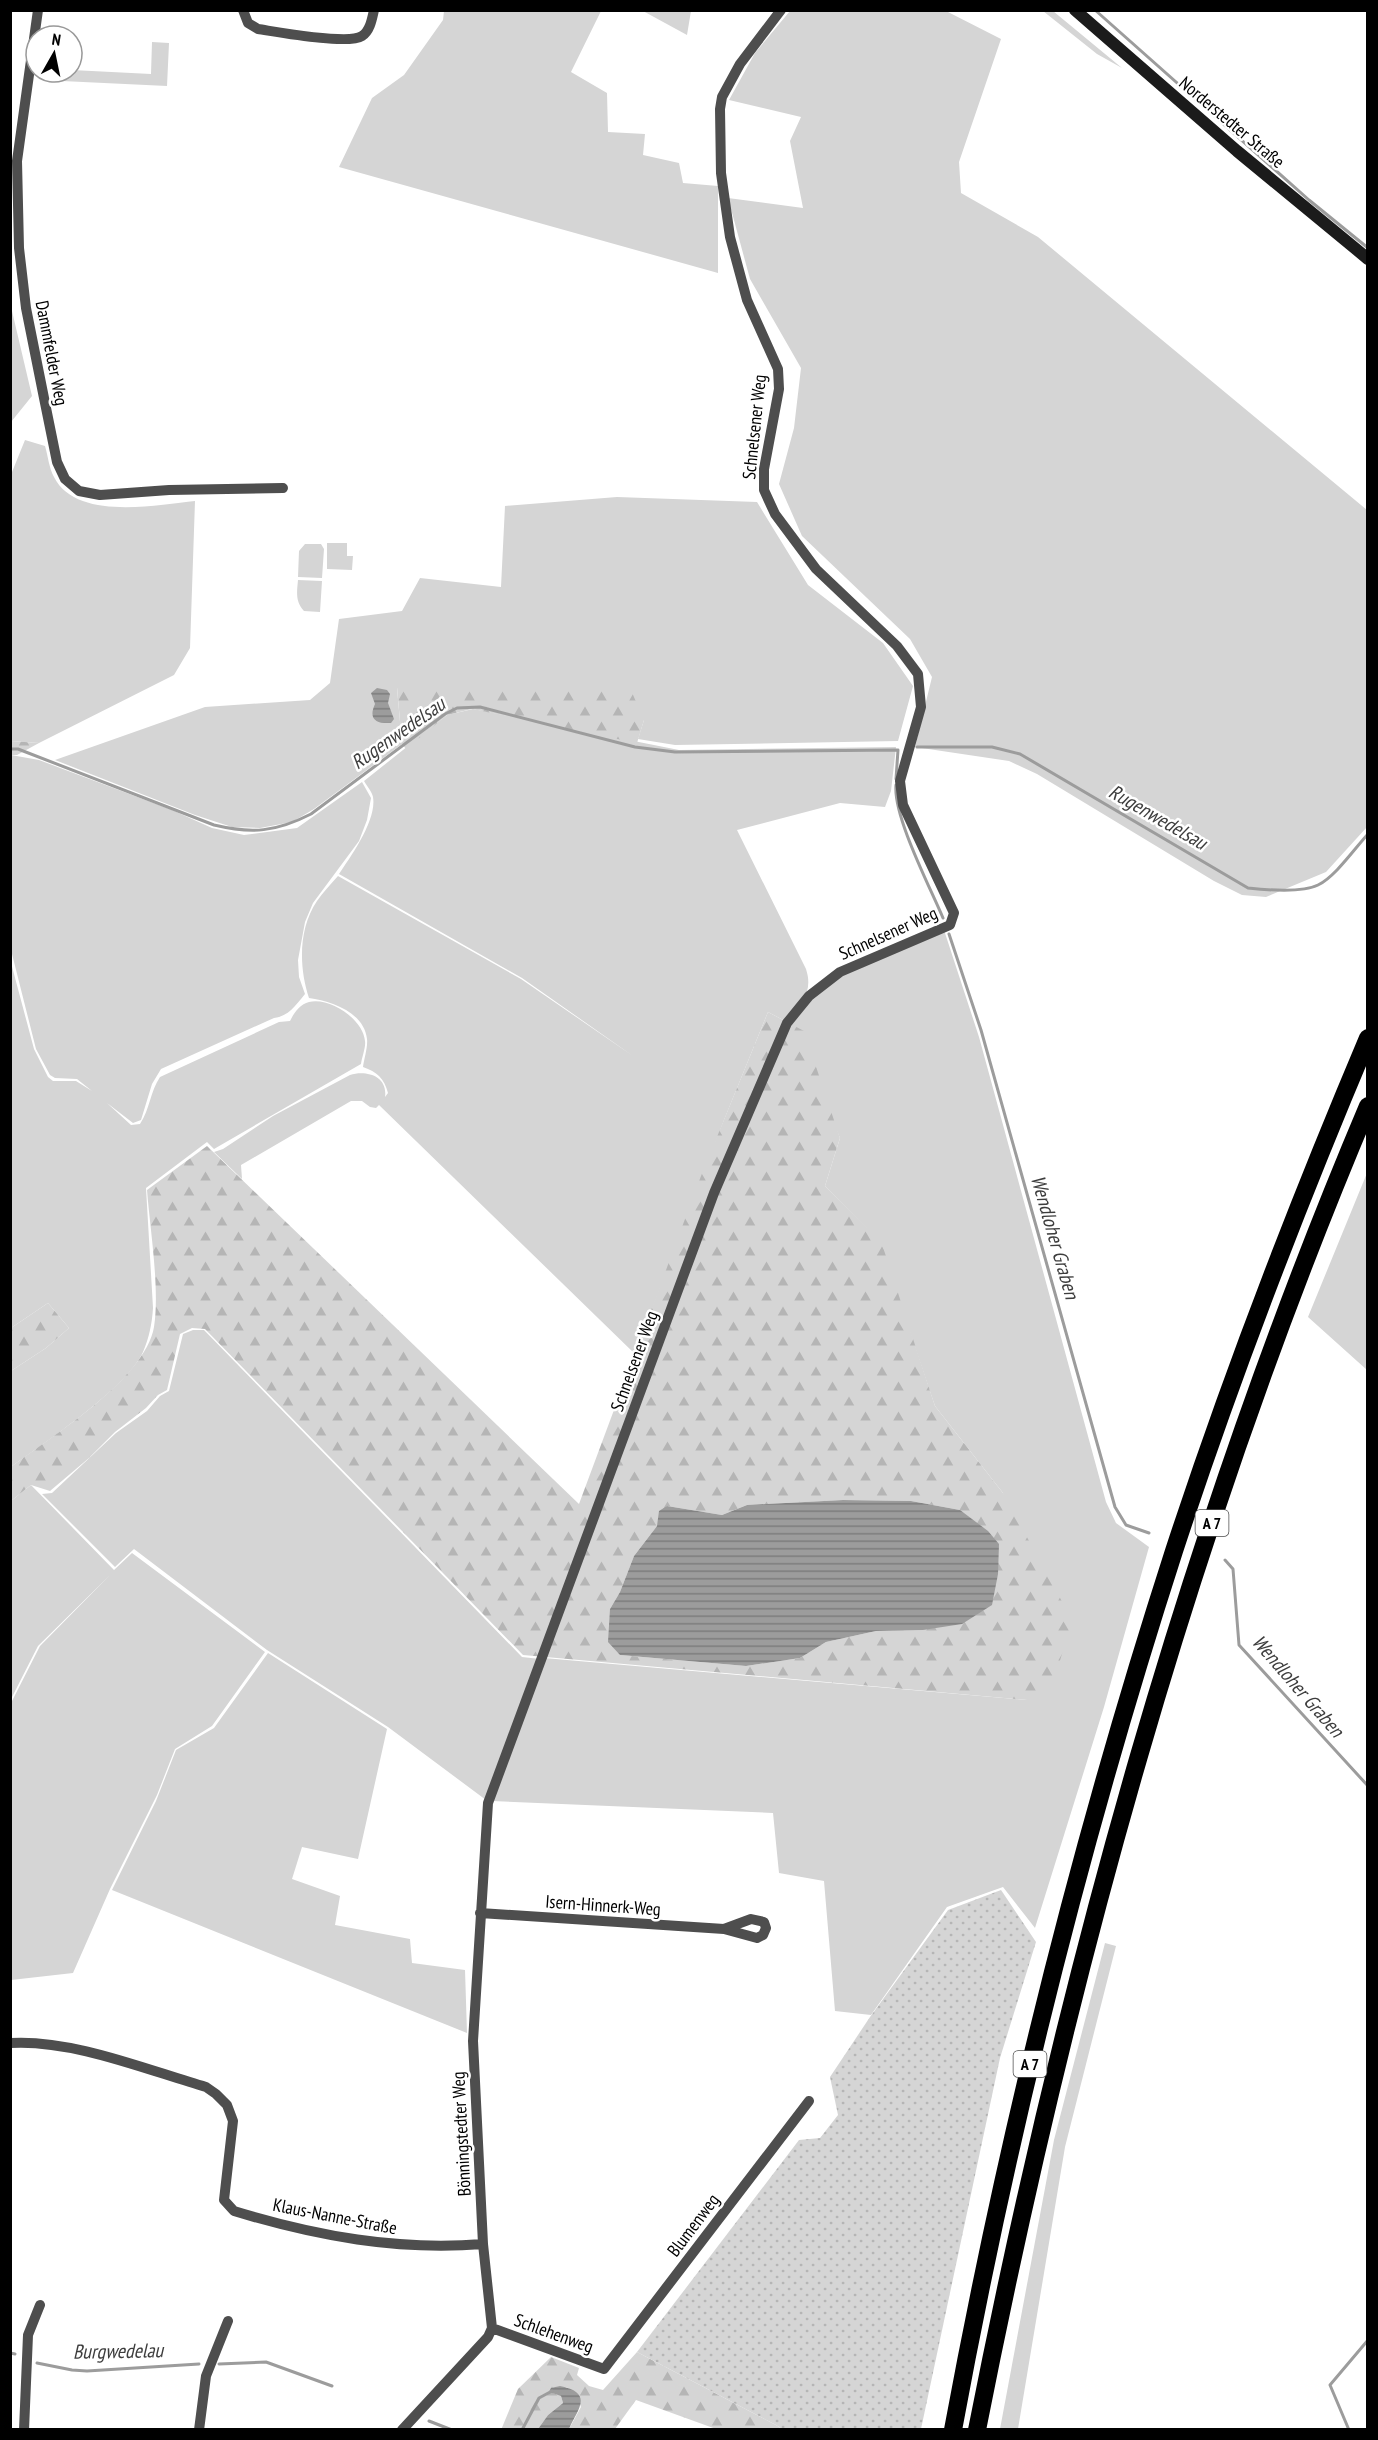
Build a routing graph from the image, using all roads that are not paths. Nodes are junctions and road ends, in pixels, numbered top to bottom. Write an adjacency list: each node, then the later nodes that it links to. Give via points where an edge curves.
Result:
1 (38, 10): 7 (street, Dammfelder Weg, via 17,161 19,248 39,376 57,462 65,479 79,490 100,495)
2 (243, 10): 3 (street, via 248,23 258,29 347,40 362,36 371,24)
3 (374, 10)
4 (781, 10): 10 (street, Schnelsener Weg, via 740,64 720,109 721,173 730,237 747,300 778,369 779,389 764,469 764,490 775,514 816,569 897,646 918,674 921,706 900,781 903,805 954,913 950,925 840,972 809,996 787,1023 714,1193)
5 (1075, 10): 6 (main road, Norderstedter Straße)
6 (1368, 259)
7 (283, 488)
8 (1368, 1038): 23 (highway, A 7, via 1247,1343 1175,1548 1127,1702 1074,1888 1015,2125)
9 (1368, 1106): 24 (highway, A 7, via 1239,1443 1137,1760 1070,2006)
10 (488, 1803): 11 (street, Bönningstedter Weg)
11 (480, 1913): 12 (street, Isern-Hinnerk-Weg); 15 (street, Bönningstedter Weg, via 473,2041)
12 (724, 1929)
13 (10, 2043): 15 (street, Klaus-Nanne-Straße, via 35,2041 69,2048 206,2087 216,2094 232,2121 224,2200 234,2211 368,2242 415,2247)
14 (809, 2101): 19 (street, Blumenweg)
15 (483, 2244): 18 (street, Bönningstedter Weg)
16 (40, 2305): 20 (street, via 28,2335)
17 (228, 2321): 21 (street, via 206,2376)
18 (492, 2328): 19 (street, Schlehenweg); 22 (street)
19 (604, 2369)
20 (24, 2430)
21 (199, 2430)
22 (402, 2430)
23 (953, 2430)
24 (977, 2430)

